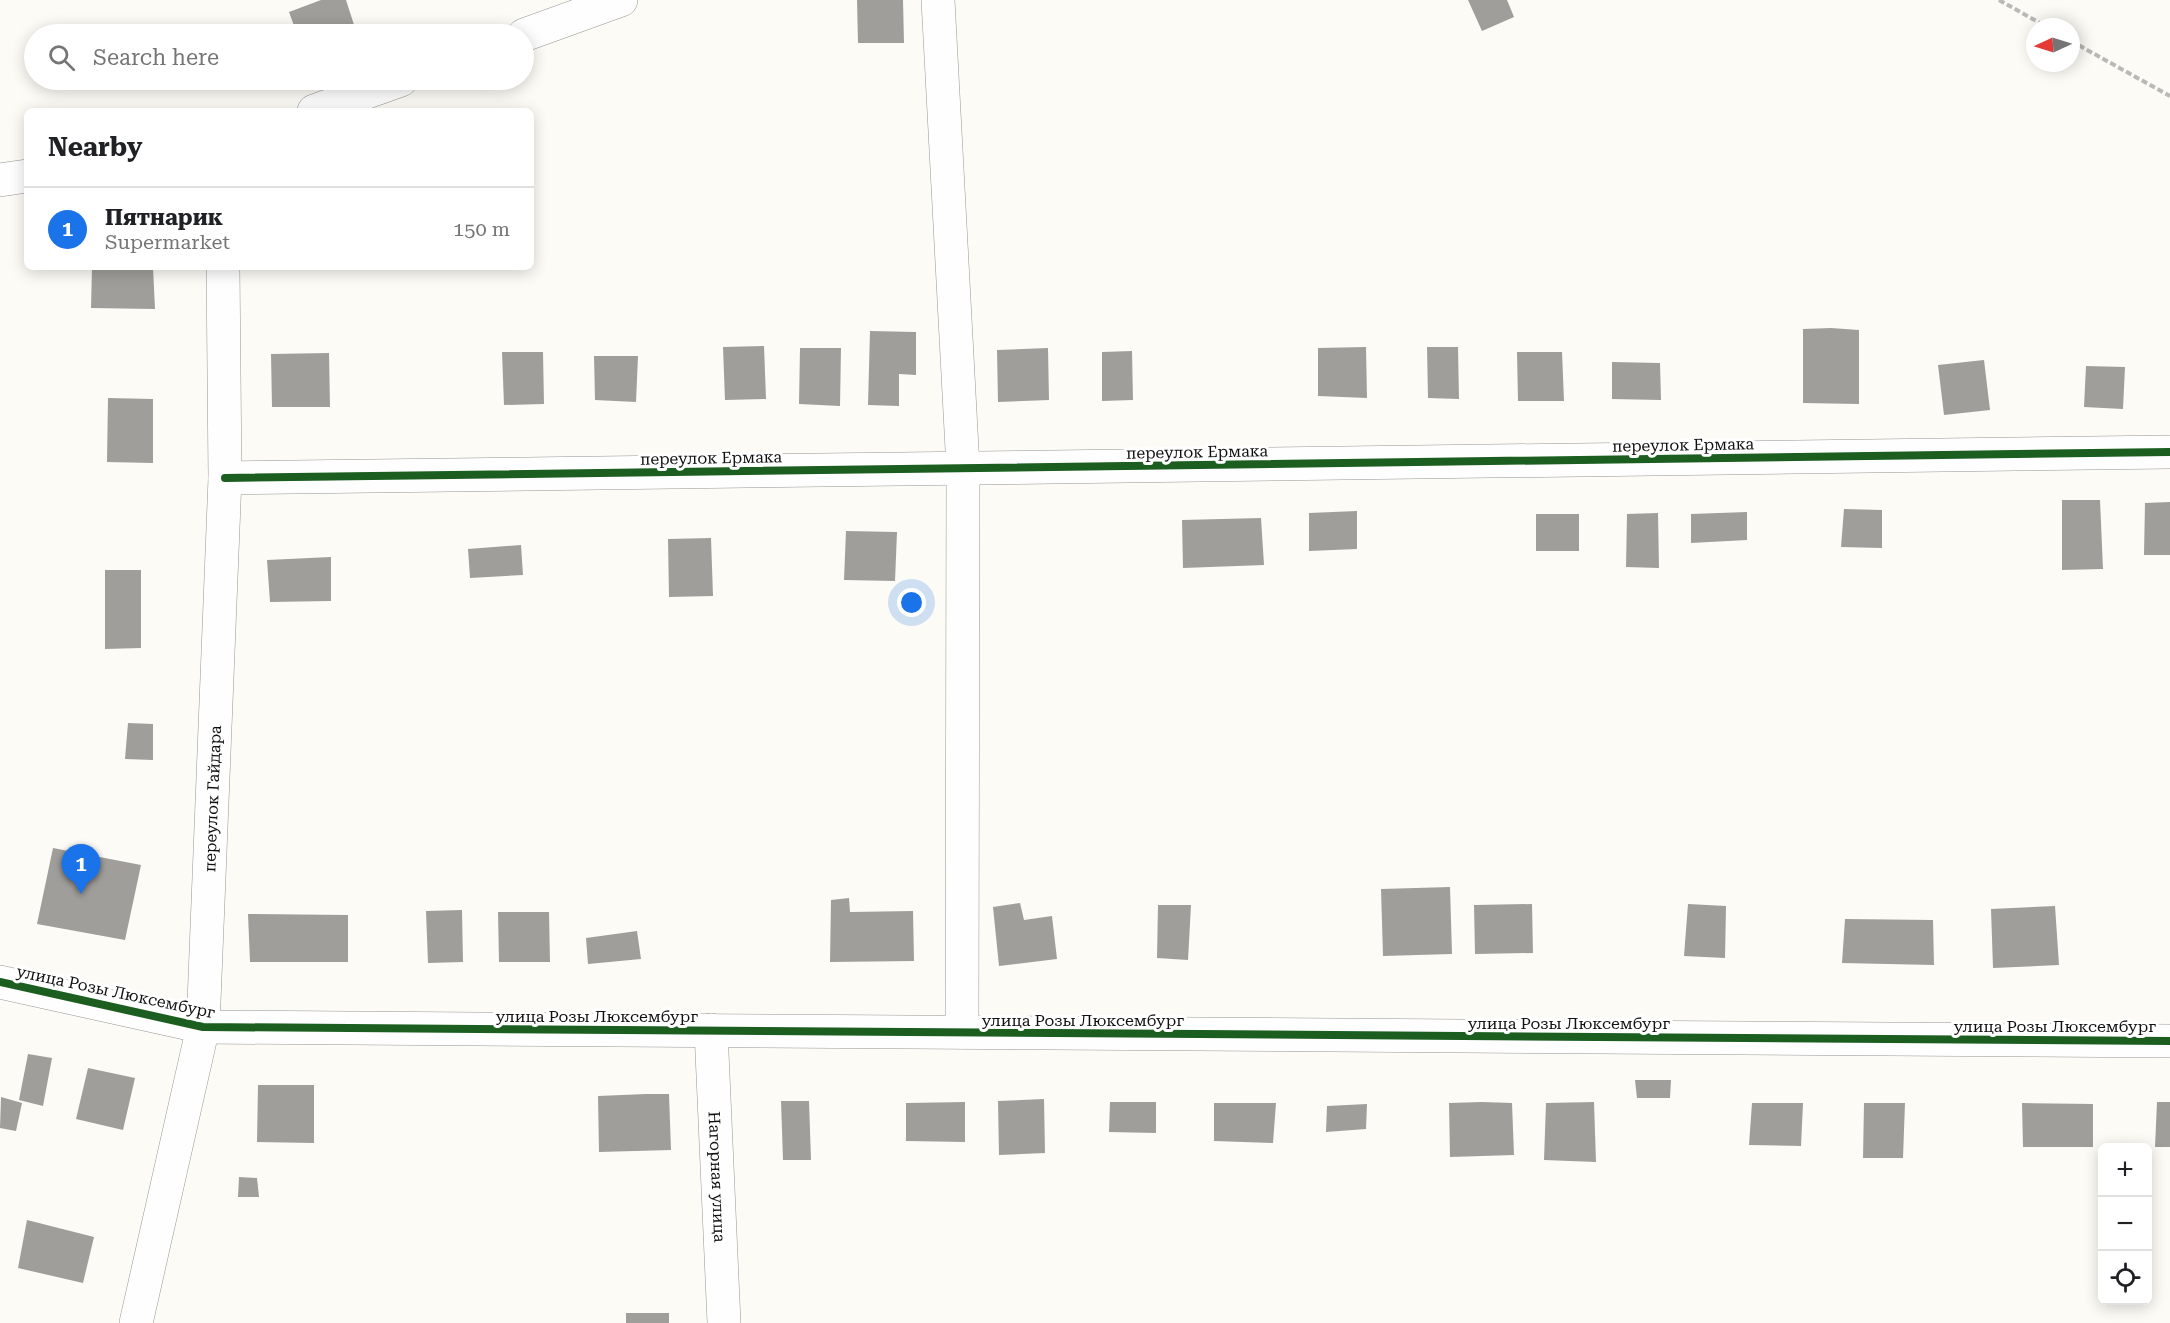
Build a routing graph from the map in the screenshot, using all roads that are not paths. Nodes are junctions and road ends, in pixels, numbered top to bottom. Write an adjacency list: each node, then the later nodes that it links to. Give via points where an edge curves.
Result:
1 (621, 0): 3 (street)
2 (938, 0): 10 (street)
3 (534, 31)
4 (373, 90): 5 (street)
5 (322, 108)
6 (24, 176): 7 (street)
7 (0, 180)
8 (223, 270): 11 (street, переулок Гайдара)
9 (2170, 452): 10 (street, переулок Ермака)
10 (963, 468): 11 (street, переулок Ермака); 15 (street)
11 (225, 478): 13 (street, переулок Гайдара)
12 (0, 982): 13 (street, улица Розы Люксембург)
13 (203, 1027): 14 (street, улица Розы Люксембург); 17 (street, переулок Гайдара)
14 (711, 1030): 15 (street, улица Розы Люксембург); 18 (street, Нагорная улица)
15 (962, 1032): 16 (street, улица Розы Люксембург)
16 (2170, 1041)
17 (136, 1323)
18 (724, 1323)

